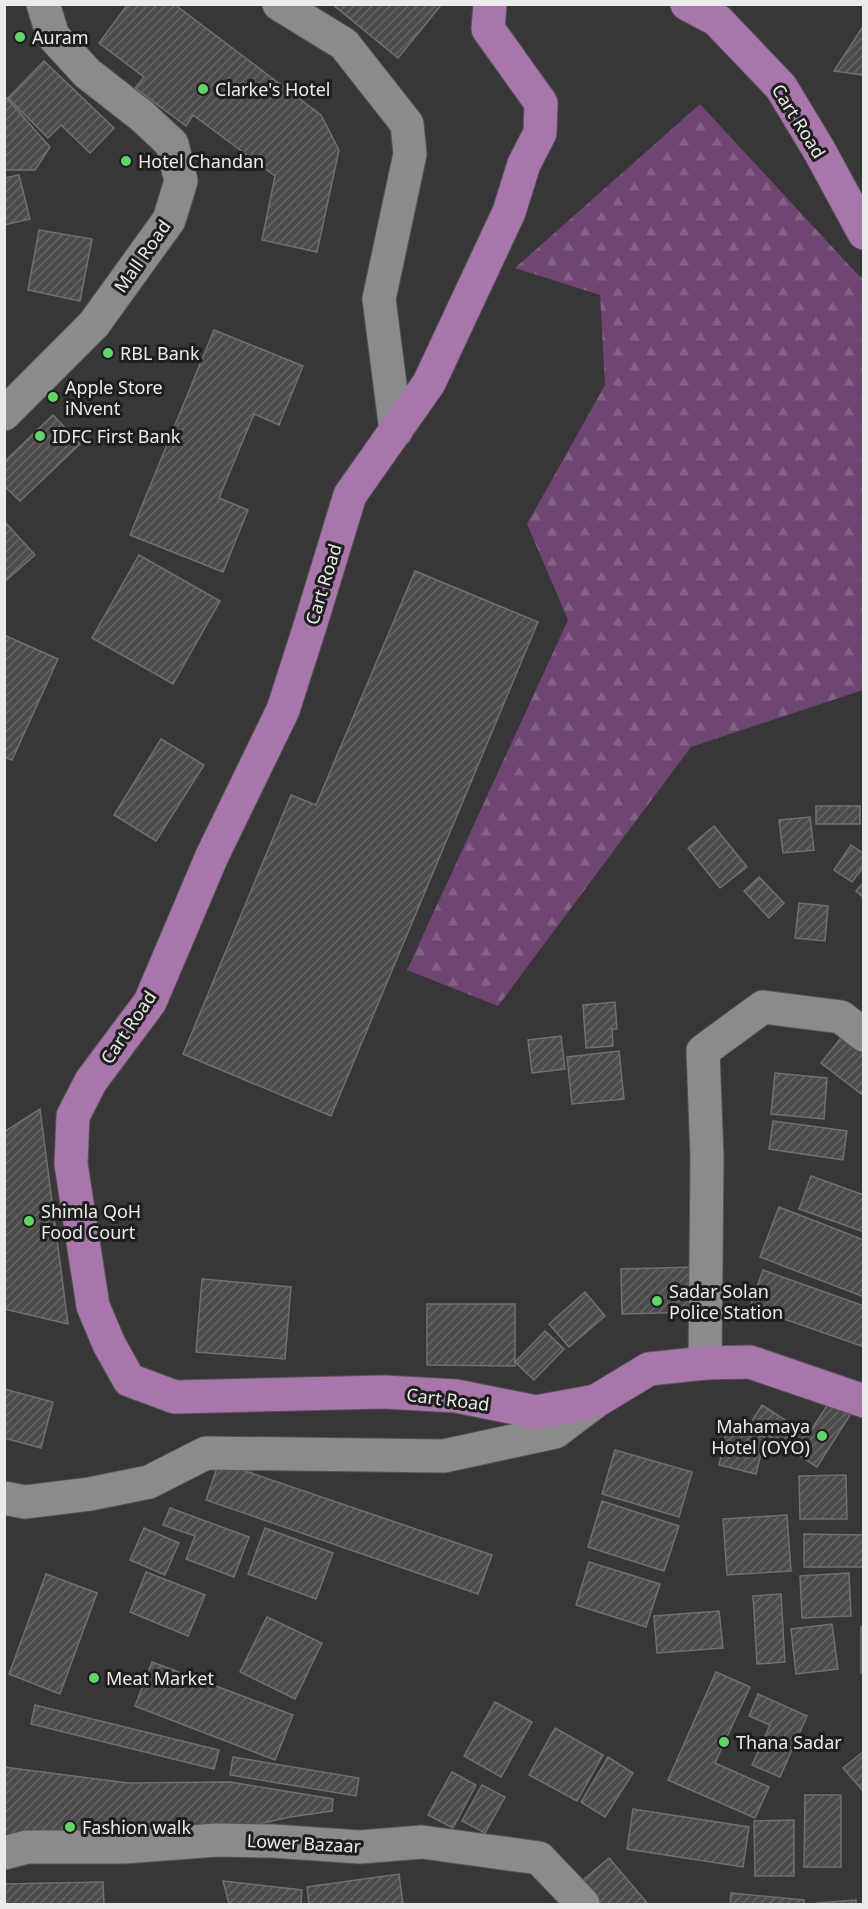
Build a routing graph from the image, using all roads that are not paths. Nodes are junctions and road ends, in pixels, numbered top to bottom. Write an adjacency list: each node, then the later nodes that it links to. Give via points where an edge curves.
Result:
1 (43, 4): 6 (street, Mall Road, via 52,36 87,73 172,144 181,182 169,220 94,324)
2 (279, 4): 7 (street, via 344,44 407,124 410,154 380,299)
3 (490, 4): 7 (main road, Cart Road, via 488,29 542,103 540,133 524,164 509,212 429,383)
4 (687, 4): 5 (main road, Cart Road, via 717,20 781,87)
5 (864, 233)
6 (4, 414)
7 (396, 430): 10 (main road, Cart Road, via 350,495 283,710 212,856 150,1002 91,1081 73,1116 71,1164 93,1306 129,1380 175,1397 384,1392 456,1396 536,1412)
8 (864, 1035): 9 (street, via 841,1017 763,1007 703,1051 707,1157)
9 (705, 1362): 10 (main road, Cart Road, via 649,1369); 11 (main road, Cart Road, via 750,1362)
10 (596, 1401): 12 (street, via 555,1432 444,1456 206,1453 149,1482 25,1502)
11 (864, 1401)
12 (4, 1498)
13 (4, 1853): 14 (street, Lower Bazaar, via 27,1847 124,1847 216,1840 360,1847 422,1842 539,1858)
14 (583, 1905)

